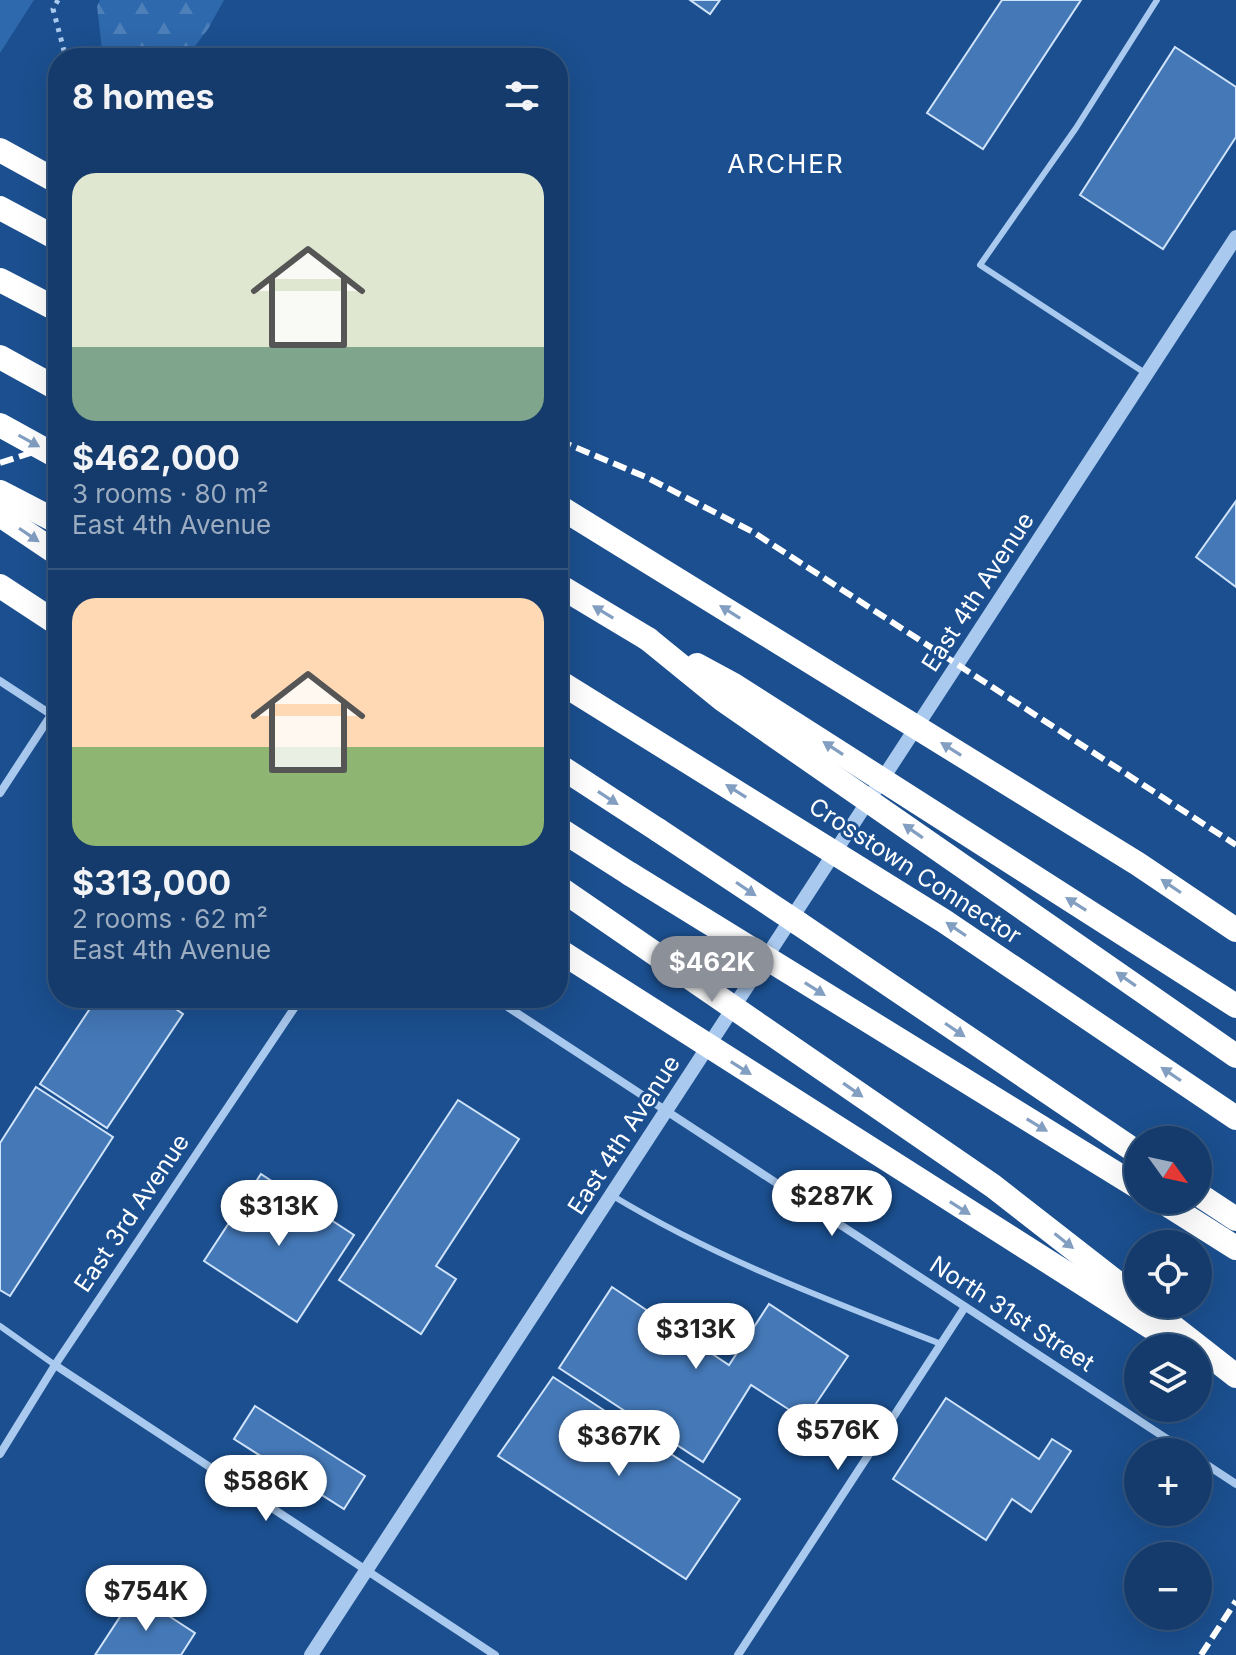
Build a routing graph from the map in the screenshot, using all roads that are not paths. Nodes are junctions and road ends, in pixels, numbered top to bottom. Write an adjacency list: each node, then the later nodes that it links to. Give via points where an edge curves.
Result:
1 (1157, 0): 10 (lane, via 980,265)
2 (0, 150): 3 (highway)
3 (48, 176)
4 (0, 208): 5 (highway)
5 (48, 234)
6 (1236, 237): 10 (street, East 4th Avenue)
7 (0, 280): 8 (highway)
8 (48, 305)
9 (0, 357): 11 (highway)
10 (1146, 374): 37 (street, East 4th Avenue)
11 (48, 383)
12 (0, 425): 13 (highway, one-way to 13, bridge)
13 (48, 451)
14 (0, 492): 17 (highway)
15 (568, 512): 31 (highway, one-way to 15, bridge)
16 (0, 515): 18 (highway, one-way to 18)
17 (48, 517)
18 (48, 547)
19 (0, 586): 21 (highway)
20 (568, 591): 22 (highway, one-way to 20)
21 (48, 617)
22 (648, 639): 33 (highway, one-way to 22, bridge, via 734,685); 36 (highway, one-way to 22, bridge, via 723,700)
23 (0, 681): 25 (street)
24 (568, 687): 38 (highway, Crosstown Connector, one-way to 24, bridge, via 944,921)
25 (48, 712)
26 (48, 727): 28 (street)
27 (568, 772): 39 (highway, one-way to 39, bridge)
28 (0, 793)
29 (568, 834): 40 (highway, one-way to 40, bridge)
30 (568, 894): 46 (highway, one-way to 46, bridge, via 993,1186)
31 (1236, 930)
32 (568, 956): 50 (highway, one-way to 50, bridge)
33 (1236, 1006)
34 (294, 1008): 52 (street, East 3rd Avenue)
35 (509, 1008): 37 (street, North 31st Street)
36 (1236, 1056)
37 (666, 1110): 41 (street, East 4th Avenue); 47 (street, North 31st Street)
38 (1236, 1118)
39 (1124, 1144)
40 (1124, 1178)
41 (611, 1194): 51 (lane, via 753,1270); 59 (street, East 4th Avenue)
42 (1212, 1203): 44 (highway)
43 (1182, 1214): 45 (highway)
44 (1236, 1219)
45 (1236, 1248)
46 (1124, 1288)
47 (965, 1307): 51 (street); 55 (street, North 31st Street)
48 (1161, 1318): 54 (highway)
49 (0, 1326): 52 (lane)
50 (1162, 1334)
51 (941, 1344): 62 (street)
52 (55, 1365): 56 (street, East 3rd Avenue); 59 (street)
53 (1212, 1365): 54 (highway)
54 (1236, 1378)
55 (1166, 1438)
56 (0, 1454)
57 (1212, 1468): 58 (street)
58 (1236, 1484)
59 (366, 1570): 60 (street, East 4th Avenue); 61 (street)
60 (311, 1655)
61 (495, 1655)
62 (738, 1655)

